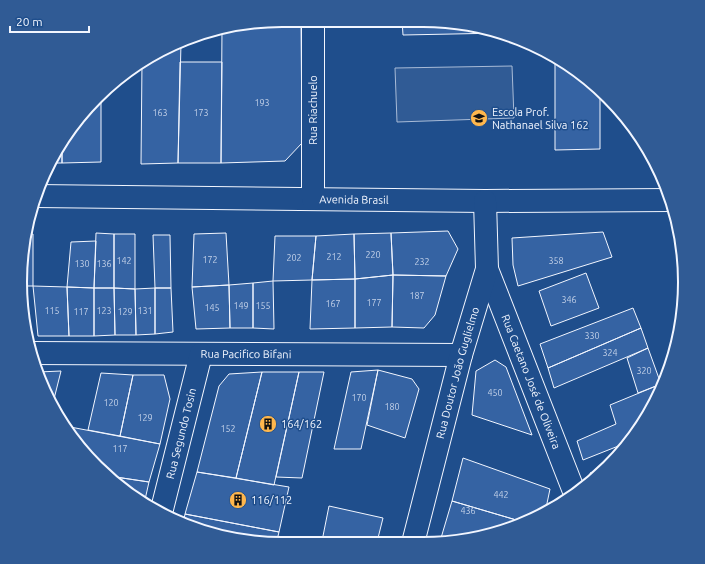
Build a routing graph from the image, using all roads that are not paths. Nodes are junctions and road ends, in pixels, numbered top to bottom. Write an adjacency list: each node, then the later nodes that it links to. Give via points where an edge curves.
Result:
1 (313, 27): 3 (street, Rua Riachuelo)
2 (42, 196): 3 (street, Avenida Brasil)
3 (312, 199): 4 (street, Avenida Brasil)
4 (485, 200): 5 (street, Avenida Brasil); 6 (street, Rua Doutor João Guglielmo)
5 (664, 200)
6 (487, 269): 9 (street, Rua Doutor João Guglielmo); 10 (street, Rua Caetano José de Oliveira)
7 (38, 353): 8 (street, Rua Pacifico Bifani)
8 (201, 354): 9 (street, Rua Pacifico Bifani); 11 (street, Rua Segundo Tosin)
9 (461, 355): 12 (street, Rua Doutor João Guglielmo)
10 (573, 488)
11 (162, 507)
12 (415, 537)

